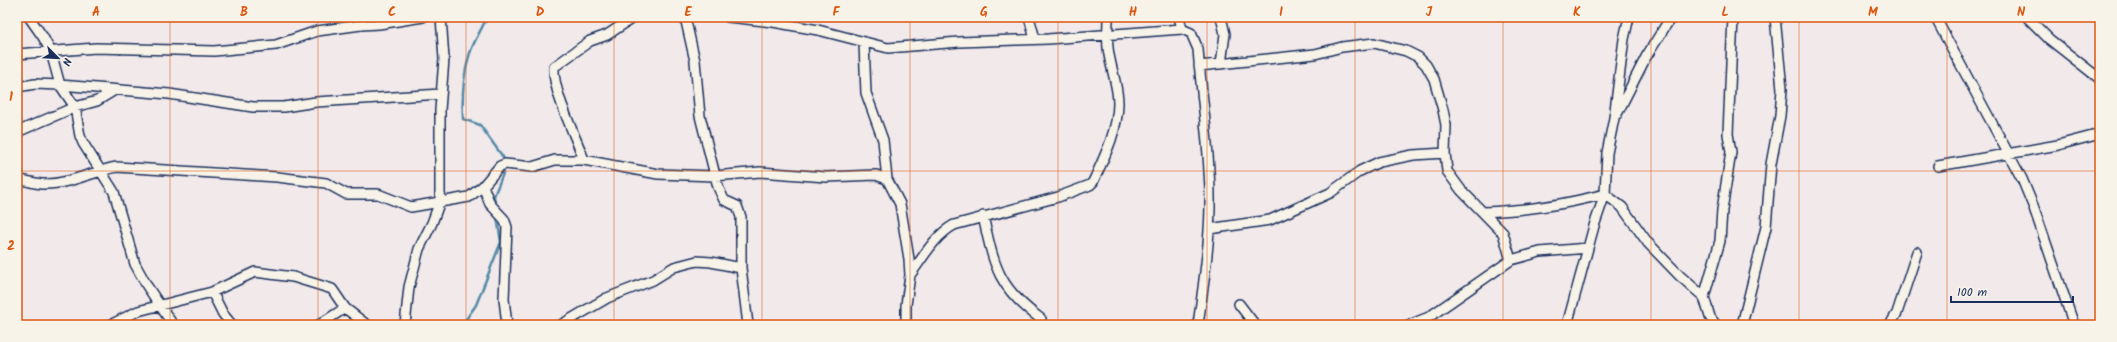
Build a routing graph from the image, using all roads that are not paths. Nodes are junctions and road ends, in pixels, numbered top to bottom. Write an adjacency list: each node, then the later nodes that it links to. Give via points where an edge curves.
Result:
1 (30, 17): 21 (street)
2 (423, 17): 21 (street, via 317,30 276,45 214,51 96,48)
3 (441, 17): 29 (street, via 444,37)
4 (634, 17): 36 (street, via 607,35 581,46 554,67 560,99)
5 (685, 17): 39 (street, via 695,61 700,116)
6 (728, 17): 20 (street, via 773,22 844,36)
7 (1029, 17): 19 (street)
8 (1108, 17): 18 (street)
9 (1179, 17): 17 (street)
10 (1221, 17): 23 (street, via 1225,34)
11 (1629, 17): 31 (street)
12 (1671, 17): 31 (street, via 1646,57)
13 (1733, 17): 54 (street, via 1728,128 1731,152 1720,241)
14 (1775, 17): 74 (street, via 1782,81 1780,116 1771,164 1766,227)
15 (1935, 17): 35 (street)
16 (2027, 17): 25 (street, via 2049,40)
17 (1182, 29): 18 (street); 24 (street, via 1191,33 1194,38)
18 (1107, 33): 19 (street); 46 (street, via 1118,104 1112,135 1093,182 1058,197)
19 (1035, 38): 20 (street, via 888,48)
20 (864, 43): 40 (street, via 866,93 883,140)
21 (51, 52): 22 (street); 26 (street)
22 (17, 54)
23 (1221, 64): 24 (street); 34 (street, via 1315,54 1342,47 1374,44 1406,51 1418,57 1434,79 1446,125)
24 (1199, 66): 47 (street, via 1209,171)
25 (2100, 79)
26 (60, 85): 27 (street); 28 (street); 30 (street)
27 (17, 86)
28 (115, 90): 29 (street, via 170,94 253,107); 30 (street, via 97,101)
29 (441, 94): 44 (street)
30 (75, 107): 32 (street); 38 (street, via 80,136)
31 (1614, 118): 43 (street)
32 (17, 132)
33 (2100, 134): 35 (street)
34 (1445, 153): 45 (street, via 1447,171 1452,180); 47 (street, via 1413,155 1379,162 1360,171 1330,193 1270,220)
35 (2008, 154): 37 (street); 76 (street, via 2034,208)
36 (584, 160): 39 (street, via 650,174); 42 (street, via 555,160 523,167 505,164 500,166)
37 (1938, 166)
38 (101, 170): 41 (street, via 57,183); 44 (street, via 135,167 277,177 326,183 350,195 378,194 411,207); 55 (street, via 120,206 135,264)
39 (715, 176): 40 (street, via 760,172 826,177 876,175); 51 (street, via 720,196 737,206 741,217)
40 (887, 179): 52 (street, via 900,204)
41 (17, 180)
42 (483, 186): 44 (street, via 469,197); 65 (street, via 490,204 504,219 507,227 504,299)
43 (1605, 194): 45 (street, via 1561,205); 48 (street); 54 (street, via 1622,207 1648,243)
44 (440, 201): 64 (street, via 419,248 408,294)
45 (1483, 212): 50 (street, via 1503,232)
46 (983, 216): 52 (street, via 947,229); 58 (street, via 992,258 1003,284 1013,296)
47 (1209, 229): 69 (street)
48 (1588, 248): 50 (street, via 1540,252); 72 (street)
49 (1917, 252): 75 (street, via 1897,313)
50 (1511, 260): 71 (street, via 1429,317)
51 (741, 268): 66 (street, via 697,261 674,267 653,280 607,298); 67 (street)
52 (910, 276): 68 (street)
53 (212, 292): 55 (street); 57 (street, via 240,277 259,271 293,277 332,289); 61 (street)
54 (1704, 297): 73 (street, via 1710,317)
55 (160, 304): 59 (street, via 138,311); 60 (street)
56 (1239, 304): 70 (street)
57 (345, 308): 62 (street); 63 (street)
58 (1041, 319)
59 (110, 325)
60 (173, 325)
61 (232, 325)
62 (318, 325)
63 (368, 325)
64 (404, 325)
65 (507, 325)
66 (561, 325)
67 (748, 325)
68 (906, 325)
69 (1198, 325)
70 (1255, 325)
71 (1409, 325)
72 (1568, 325)
73 (1716, 325)
74 (1742, 325)
75 (1890, 325)
76 (2074, 325)

